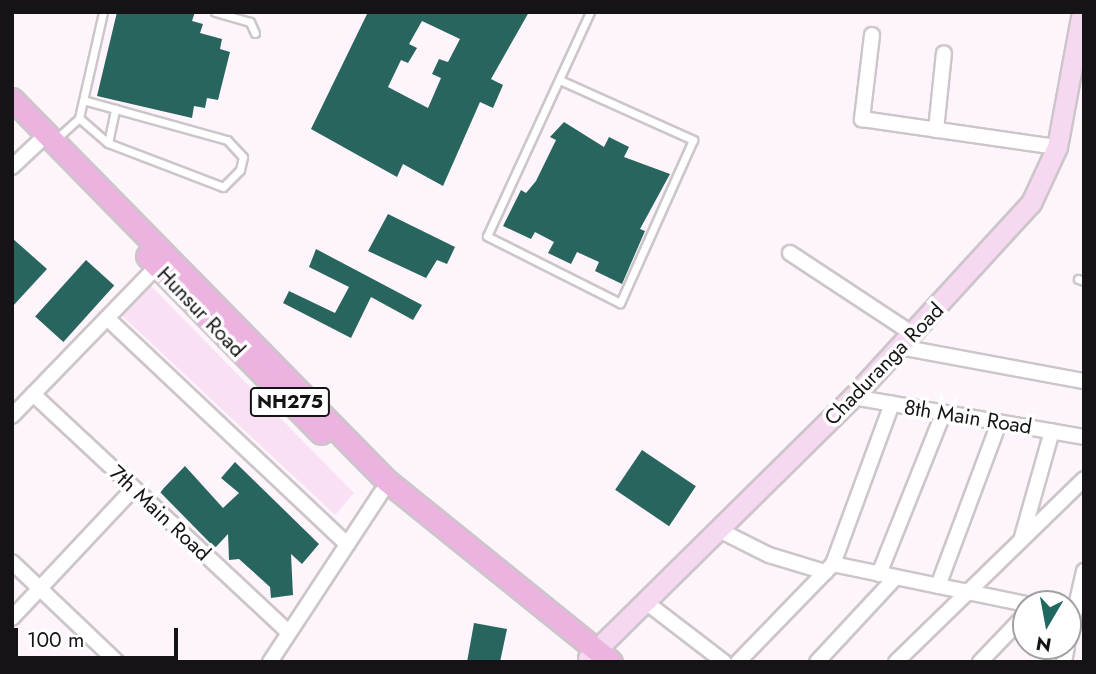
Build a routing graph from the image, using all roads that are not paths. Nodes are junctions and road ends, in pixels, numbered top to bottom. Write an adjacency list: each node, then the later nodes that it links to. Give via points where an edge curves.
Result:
1 (103, 12): 11 (lane)
2 (215, 12): 5 (lane, via 250,22)
3 (590, 12): 9 (lane)
4 (1082, 12): 7 (street, Chaduranga Road)
5 (255, 33)
6 (872, 35): 15 (street, via 862,119)
7 (1081, 51): 18 (street, Chaduranga Road)
8 (944, 53): 15 (street)
9 (562, 81): 9 (lane, via 487,236 620,303 692,140)
10 (12, 99): 16 (main road)
11 (83, 100): 12 (lane); 14 (lane)
12 (115, 109): 17 (lane); 17 (lane, via 227,140 243,157 234,182 223,187)
13 (12, 114): 16 (main road, Hunsur Road / NH275)
14 (79, 118): 16 (lane); 17 (lane)
15 (936, 130): 18 (street)
16 (47, 138): 19 (street); 21 (main road, Hunsur Road / NH275)
17 (108, 143)
18 (1057, 147): 23 (street, Chaduranga Road, via 1031,203)
19 (12, 167)
20 (790, 253): 23 (street)
21 (162, 261): 22 (street); 35 (main road, Hunsur Road / NH275); 53 (main road, via 387,481)
22 (107, 318): 25 (street); 38 (street)
23 (906, 340): 24 (street); 26 (street, Chaduranga Road)
24 (1084, 381)
25 (33, 394): 29 (street); 34 (street, 7th Main Road)
26 (852, 397): 27 (street, 8th Main Road); 36 (street, Chaduranga Road)
27 (892, 404): 28 (street, 8th Main Road); 40 (street)
28 (943, 414): 30 (street, 8th Main Road); 42 (street)
29 (12, 416)
30 (999, 423): 31 (street, 8th Main Road); 44 (street)
31 (1052, 431): 32 (street, 8th Main Road); 37 (street)
32 (1084, 437)
33 (1084, 479): 37 (street)
34 (133, 489): 45 (street); 52 (street, 7th Main Road)
35 (381, 494): 38 (street); 53 (main road, Hunsur Road / NH275)
36 (721, 531): 40 (street, via 769,555); 49 (street, Chaduranga Road)
37 (1021, 540): 47 (street)
38 (347, 544): 52 (street)
39 (12, 562): 45 (street)
40 (829, 568): 42 (street); 57 (street)
41 (1084, 571): 46 (street)
42 (879, 574): 43 (street)
43 (895, 577): 44 (street); 58 (street)
44 (938, 586): 47 (street)
45 (40, 589): 50 (street); 54 (street)
46 (1078, 590)
47 (965, 591): 48 (street); 59 (street)
48 (1012, 601)
49 (647, 603): 53 (street, Chaduranga Road); 56 (street)
50 (12, 618)
51 (1012, 629): 60 (street)
52 (288, 632): 55 (street)
53 (597, 658)
54 (117, 662)
55 (270, 662)
56 (724, 662)
57 (738, 662)
58 (817, 662)
59 (896, 662)
60 (980, 662)

